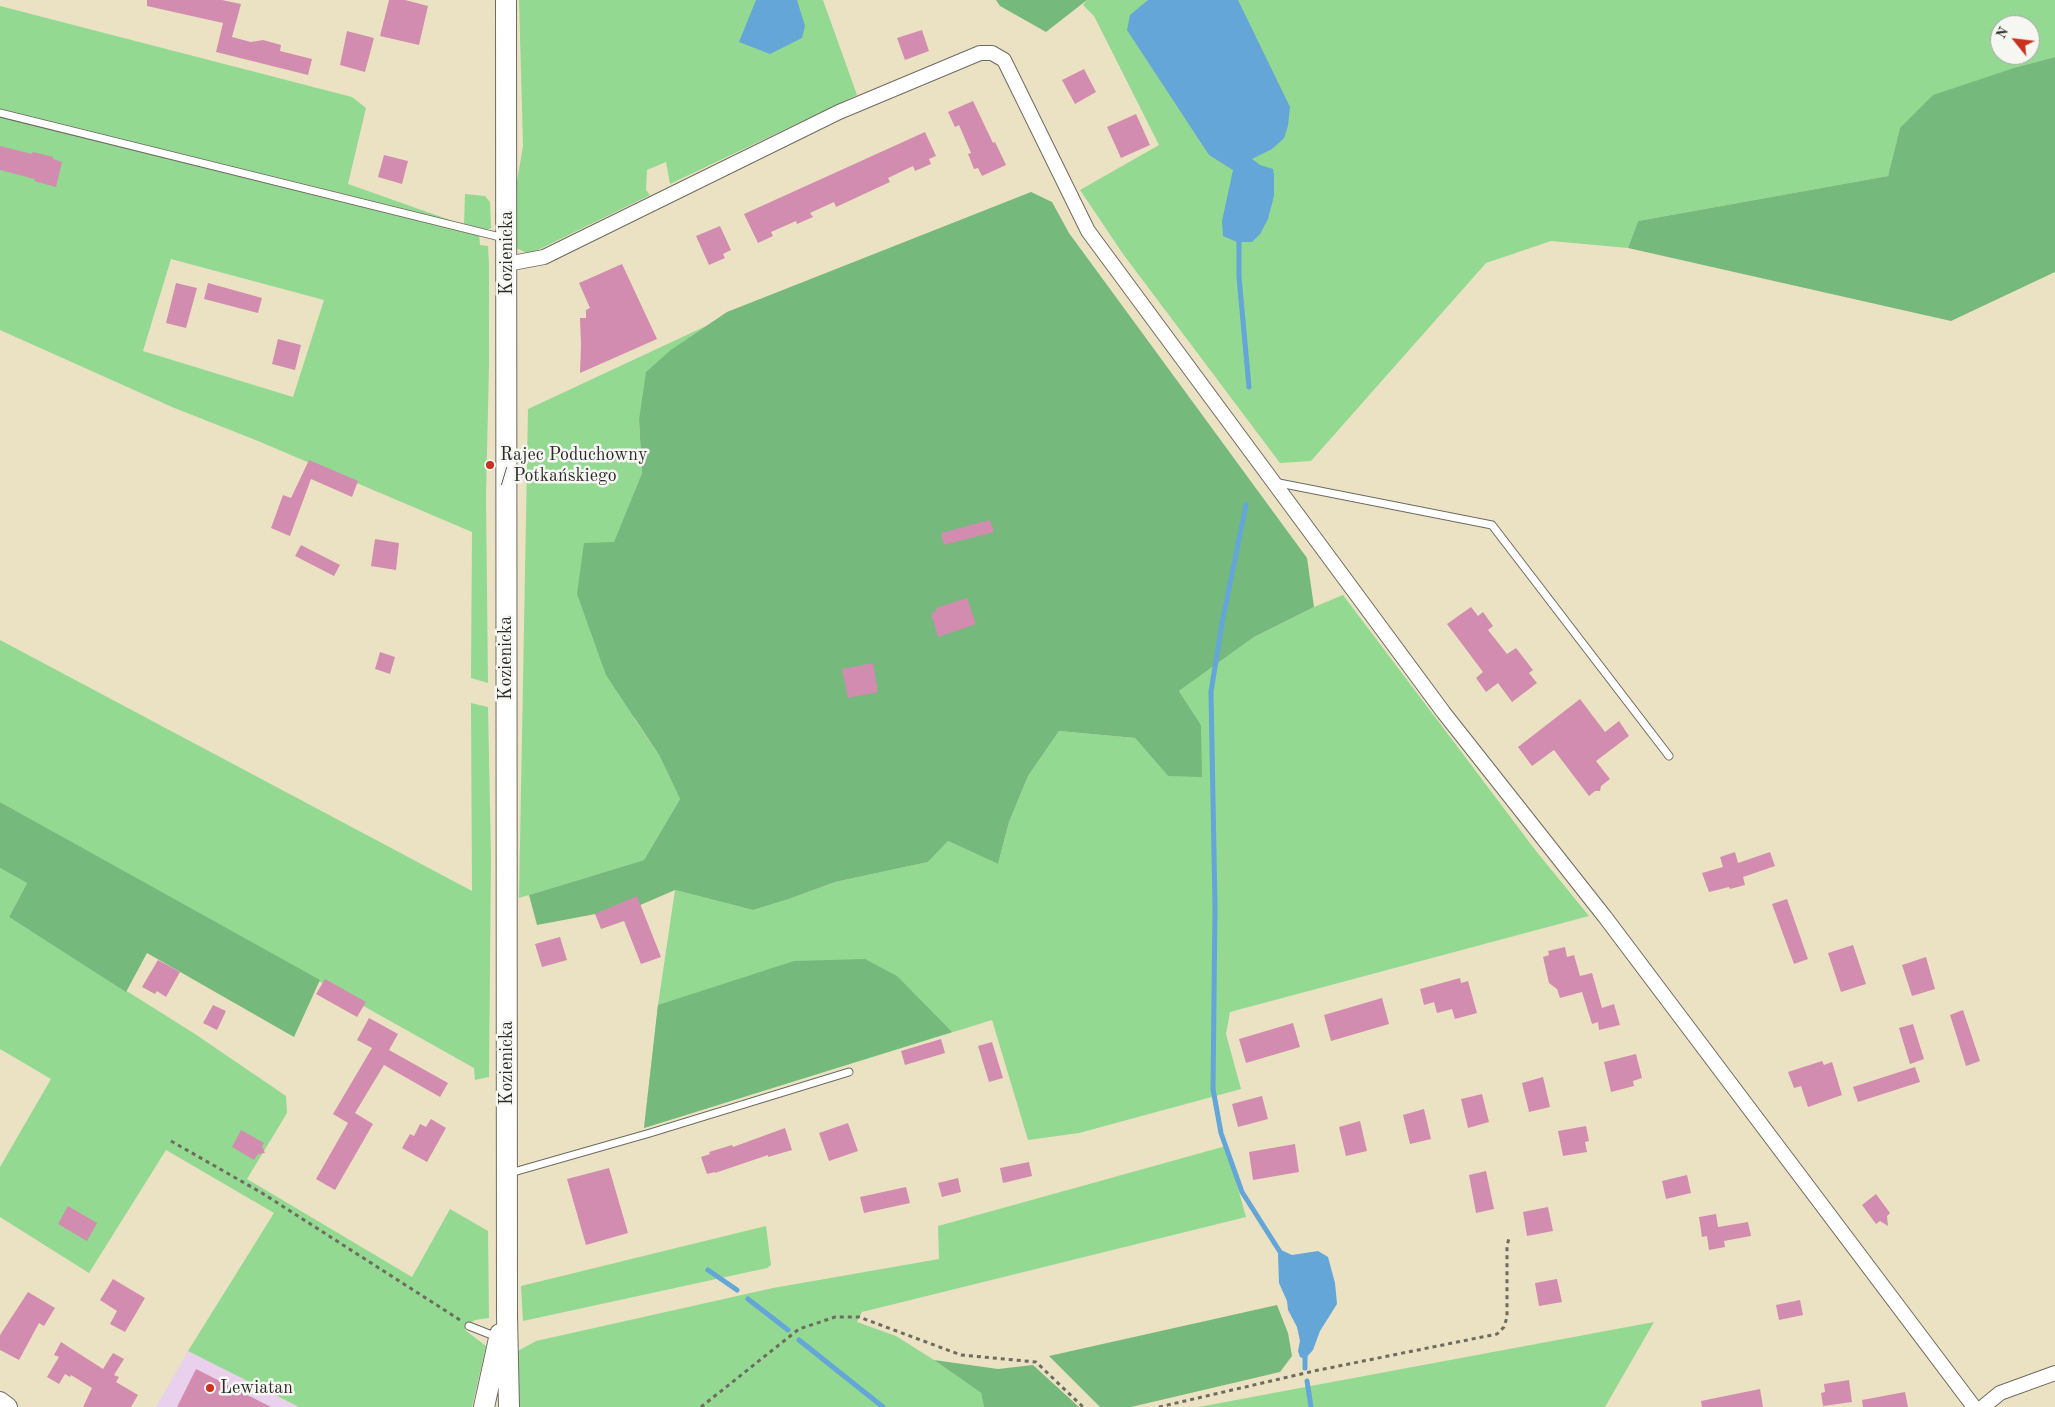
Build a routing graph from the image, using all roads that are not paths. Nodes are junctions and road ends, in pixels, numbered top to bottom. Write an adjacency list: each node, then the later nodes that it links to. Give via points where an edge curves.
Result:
1 (506, 0): 3 (main road, Kozienicka)
2 (0, 113): 3 (lane)
3 (507, 238): 4 (main road, Kozienicka)
4 (507, 264): 5 (street, via 544,257 839,112 980,53 992,53 1004,60 1010,71 1088,231); 8 (main road, Kozienicka)
5 (1274, 482): 6 (lane, via 1492,525); 16 (street, via 1444,713 1605,917)
6 (1669, 756)
7 (849, 1072): 8 (lane)
8 (507, 1174): 10 (main road, Kozienicka, via 507,1316)
9 (469, 1326): 10 (lane)
10 (503, 1338): 14 (main road, Kozienicka); 15 (main road, Kozienicka)
11 (2055, 1373): 17 (street, via 2000,1393)
12 (0, 1401): 13 (street)
13 (8, 1407)
14 (484, 1407)
15 (509, 1407)
16 (1974, 1407)
17 (1983, 1407)

